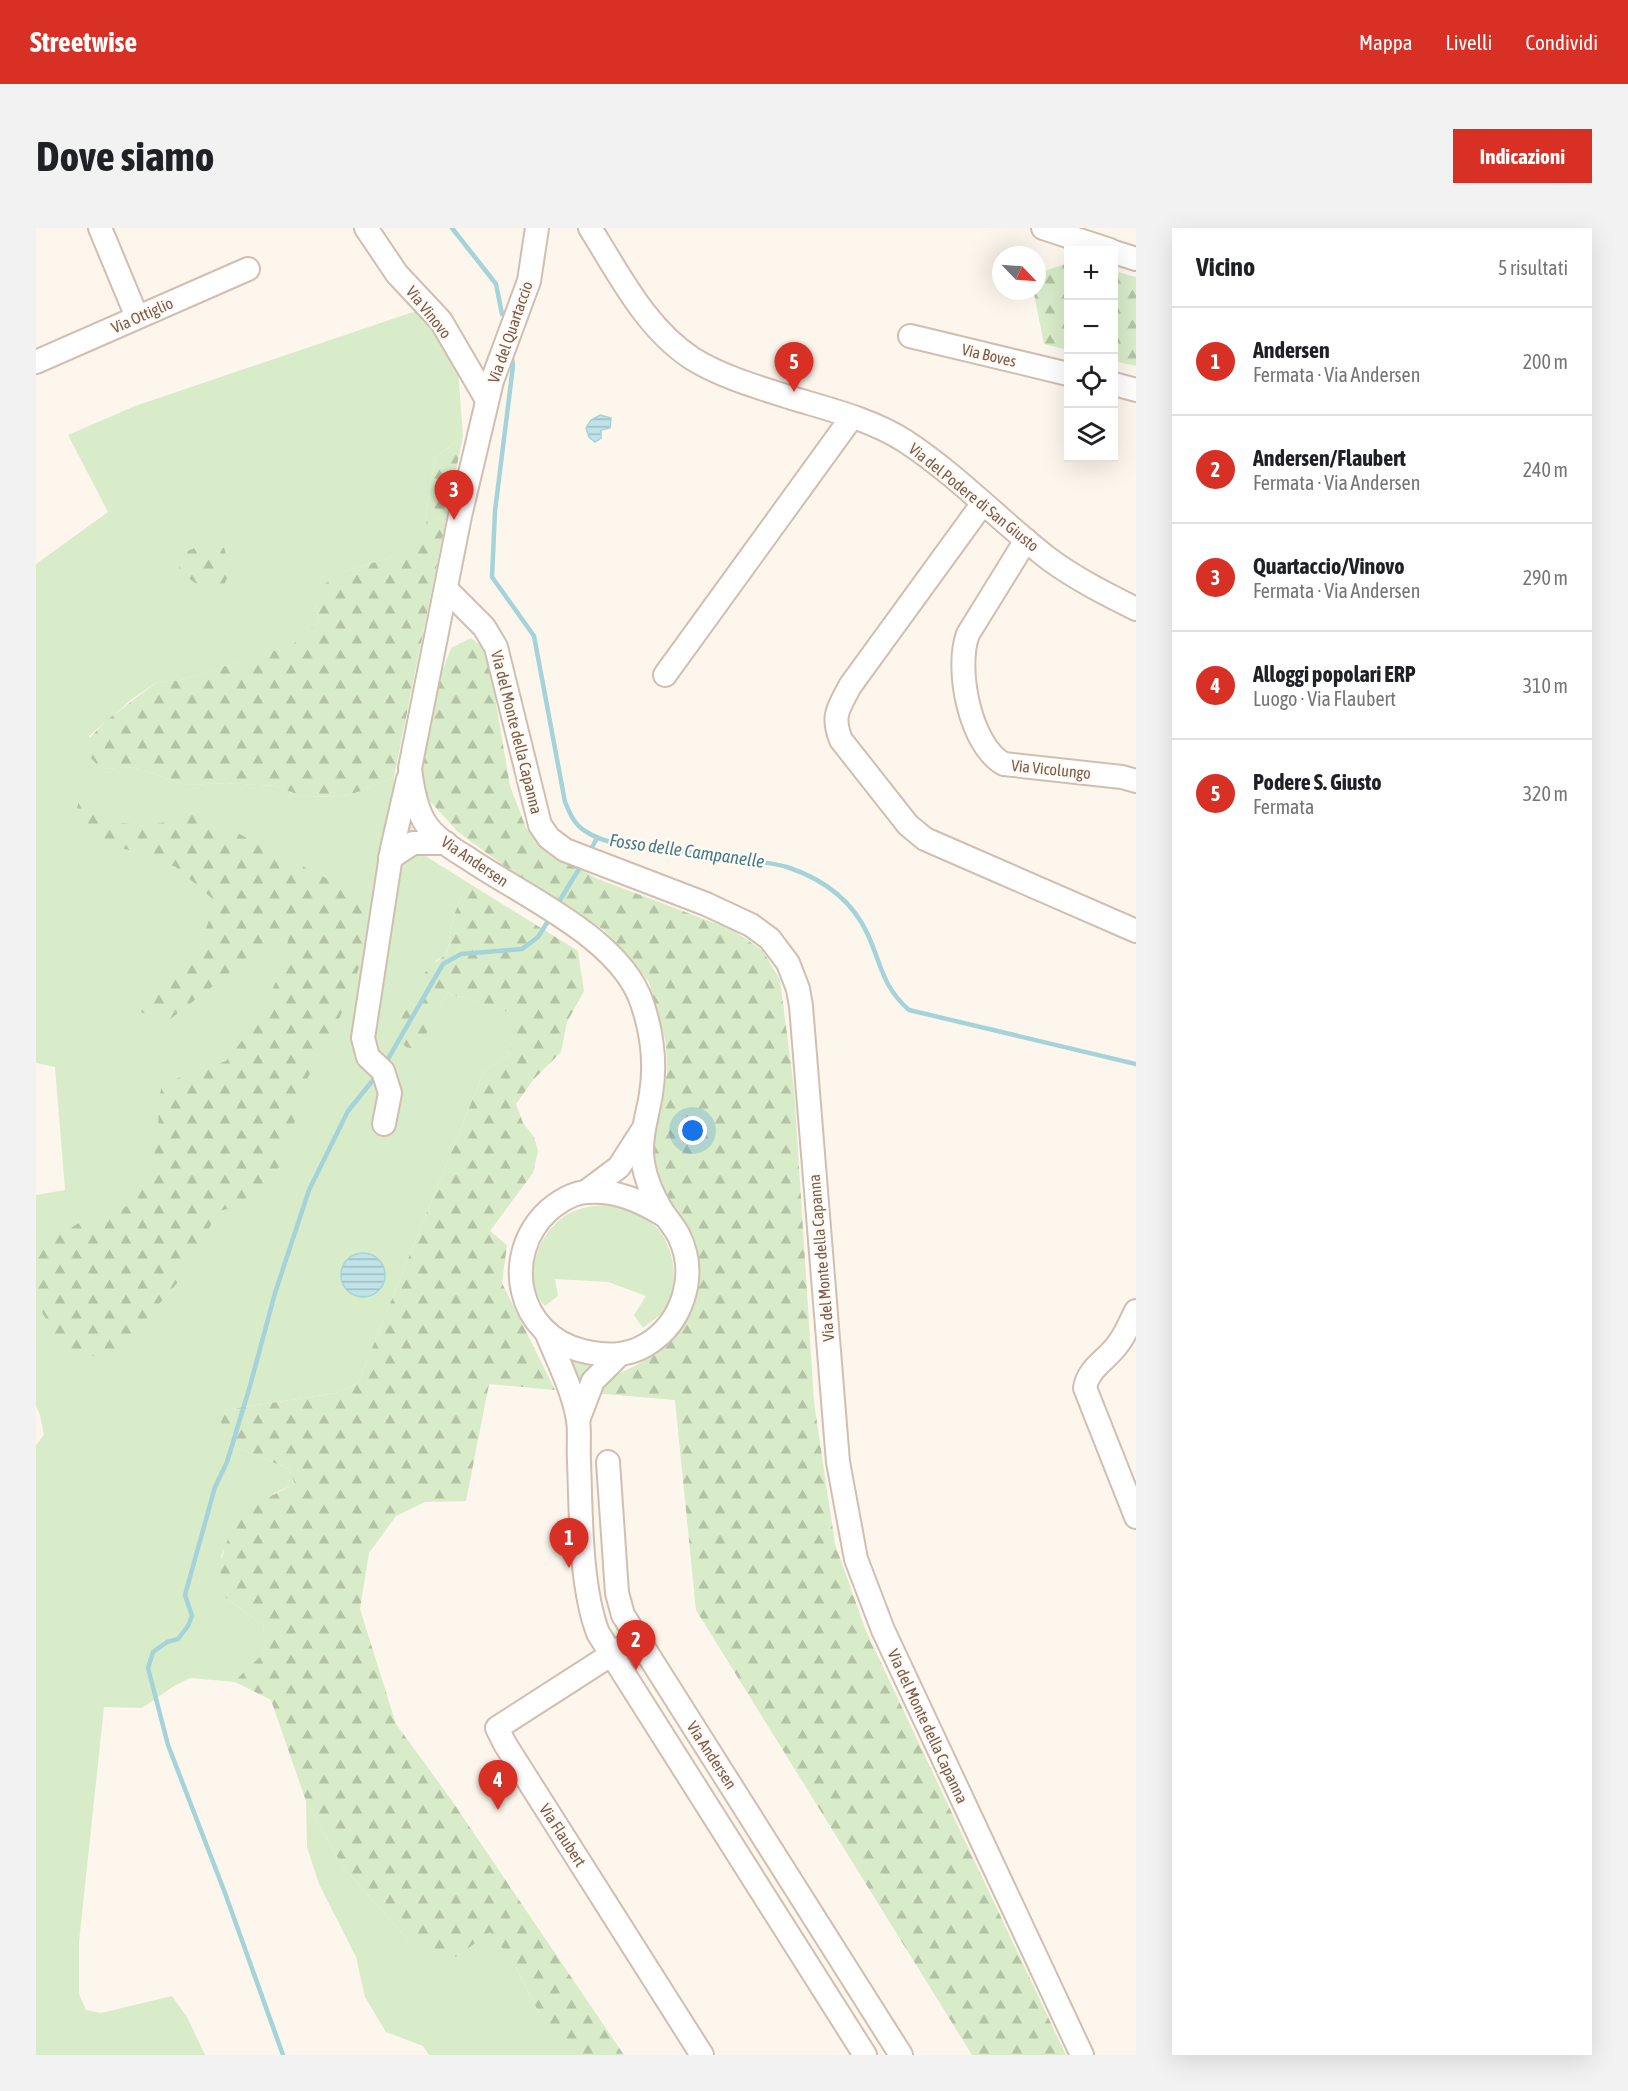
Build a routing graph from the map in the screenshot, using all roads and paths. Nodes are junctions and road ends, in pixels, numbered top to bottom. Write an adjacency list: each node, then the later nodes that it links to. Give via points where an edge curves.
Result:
1 (100, 228): 10 (street)
2 (366, 228): 16 (street, Via Vinovo, via 397,274 441,321)
3 (537, 228): 16 (street, Via del Quartaccio, via 529,281)
4 (590, 228): 17 (street, Via del Podere di San Giusto, via 643,309 679,349 748,384)
5 (1043, 228): 6 (street)
6 (1097, 246)
7 (1118, 253): 8 (street)
8 (1136, 259)
9 (248, 269): 10 (street, Via Ottiglio)
10 (137, 317): 12 (street, Via Ottiglio)
11 (910, 336): 13 (street, Via Boves)
12 (36, 362)
13 (1064, 373)
14 (1118, 385): 15 (street)
15 (1136, 390)
16 (487, 400): 20 (street, Via Andersen)
17 (852, 417): 18 (street, Via del Podere di San Giusto, via 905,441); 22 (street)
18 (982, 503): 19 (street, Via del Podere di San Giusto); 27 (street, via 850,686 837,714 841,740 908,825 925,839)
19 (1026, 540): 21 (street, Via del Podere di San Giusto, via 1074,576); 24 (street, Via Vicolungo, via 963,646 966,694 976,728 992,756 1004,765)
20 (446, 589): 23 (street, Via Andersen); 45 (street, Via del Monte della Capanna, via 484,627 496,647 540,825 556,844 745,921 770,939 791,969 801,1006 838,1462 856,1559 884,1630)
21 (1136, 609)
22 (665, 675)
23 (410, 768): 25 (street, Via Andersen, via 423,819); 26 (street)
24 (1136, 781)
25 (446, 843): 26 (street, via 413,843); 29 (street, Via Andersen, via 594,940 629,976 642,1000 654,1058)
26 (390, 858): 28 (street, via 363,1038 368,1057 380,1068 390,1093)
27 (1136, 932)
28 (384, 1124)
29 (643, 1130): 30 (street, Via Andersen, via 619,1167); 31 (street, Via Andersen, via 645,1176)
30 (588, 1191): 31 (street, Via Andersen, via 635,1199); 33 (street, Via Andersen, via 563,1200 544,1215 529,1236 522,1255 526,1302)
31 (665, 1216): 34 (street, Via Andersen, via 686,1254 688,1281 684,1297 676,1316 659,1336 635,1351)
32 (1136, 1311): 37 (street, via 1118,1346 1093,1370 1085,1389)
33 (547, 1334): 34 (street, Via Andersen, via 577,1349); 35 (street, Via Andersen)
34 (619, 1355): 35 (street, Via Andersen, via 593,1381)
35 (578, 1420): 39 (street, Via Andersen, via 588,1594 596,1629)
36 (608, 1462): 38 (street, Via Andersen, via 617,1593 623,1615)
37 (1136, 1517)
38 (636, 1638): 39 (street); 40 (street, Via Andersen)
39 (611, 1656): 41 (street, Via Andersen); 42 (street, Via Flaubert, via 497,1728)
40 (787, 1874): 41 (street); 44 (street, Via Andersen)
41 (761, 1890): 43 (street, Via Andersen)
42 (702, 2055)
43 (865, 2055)
44 (901, 2055)
45 (1082, 2055)

